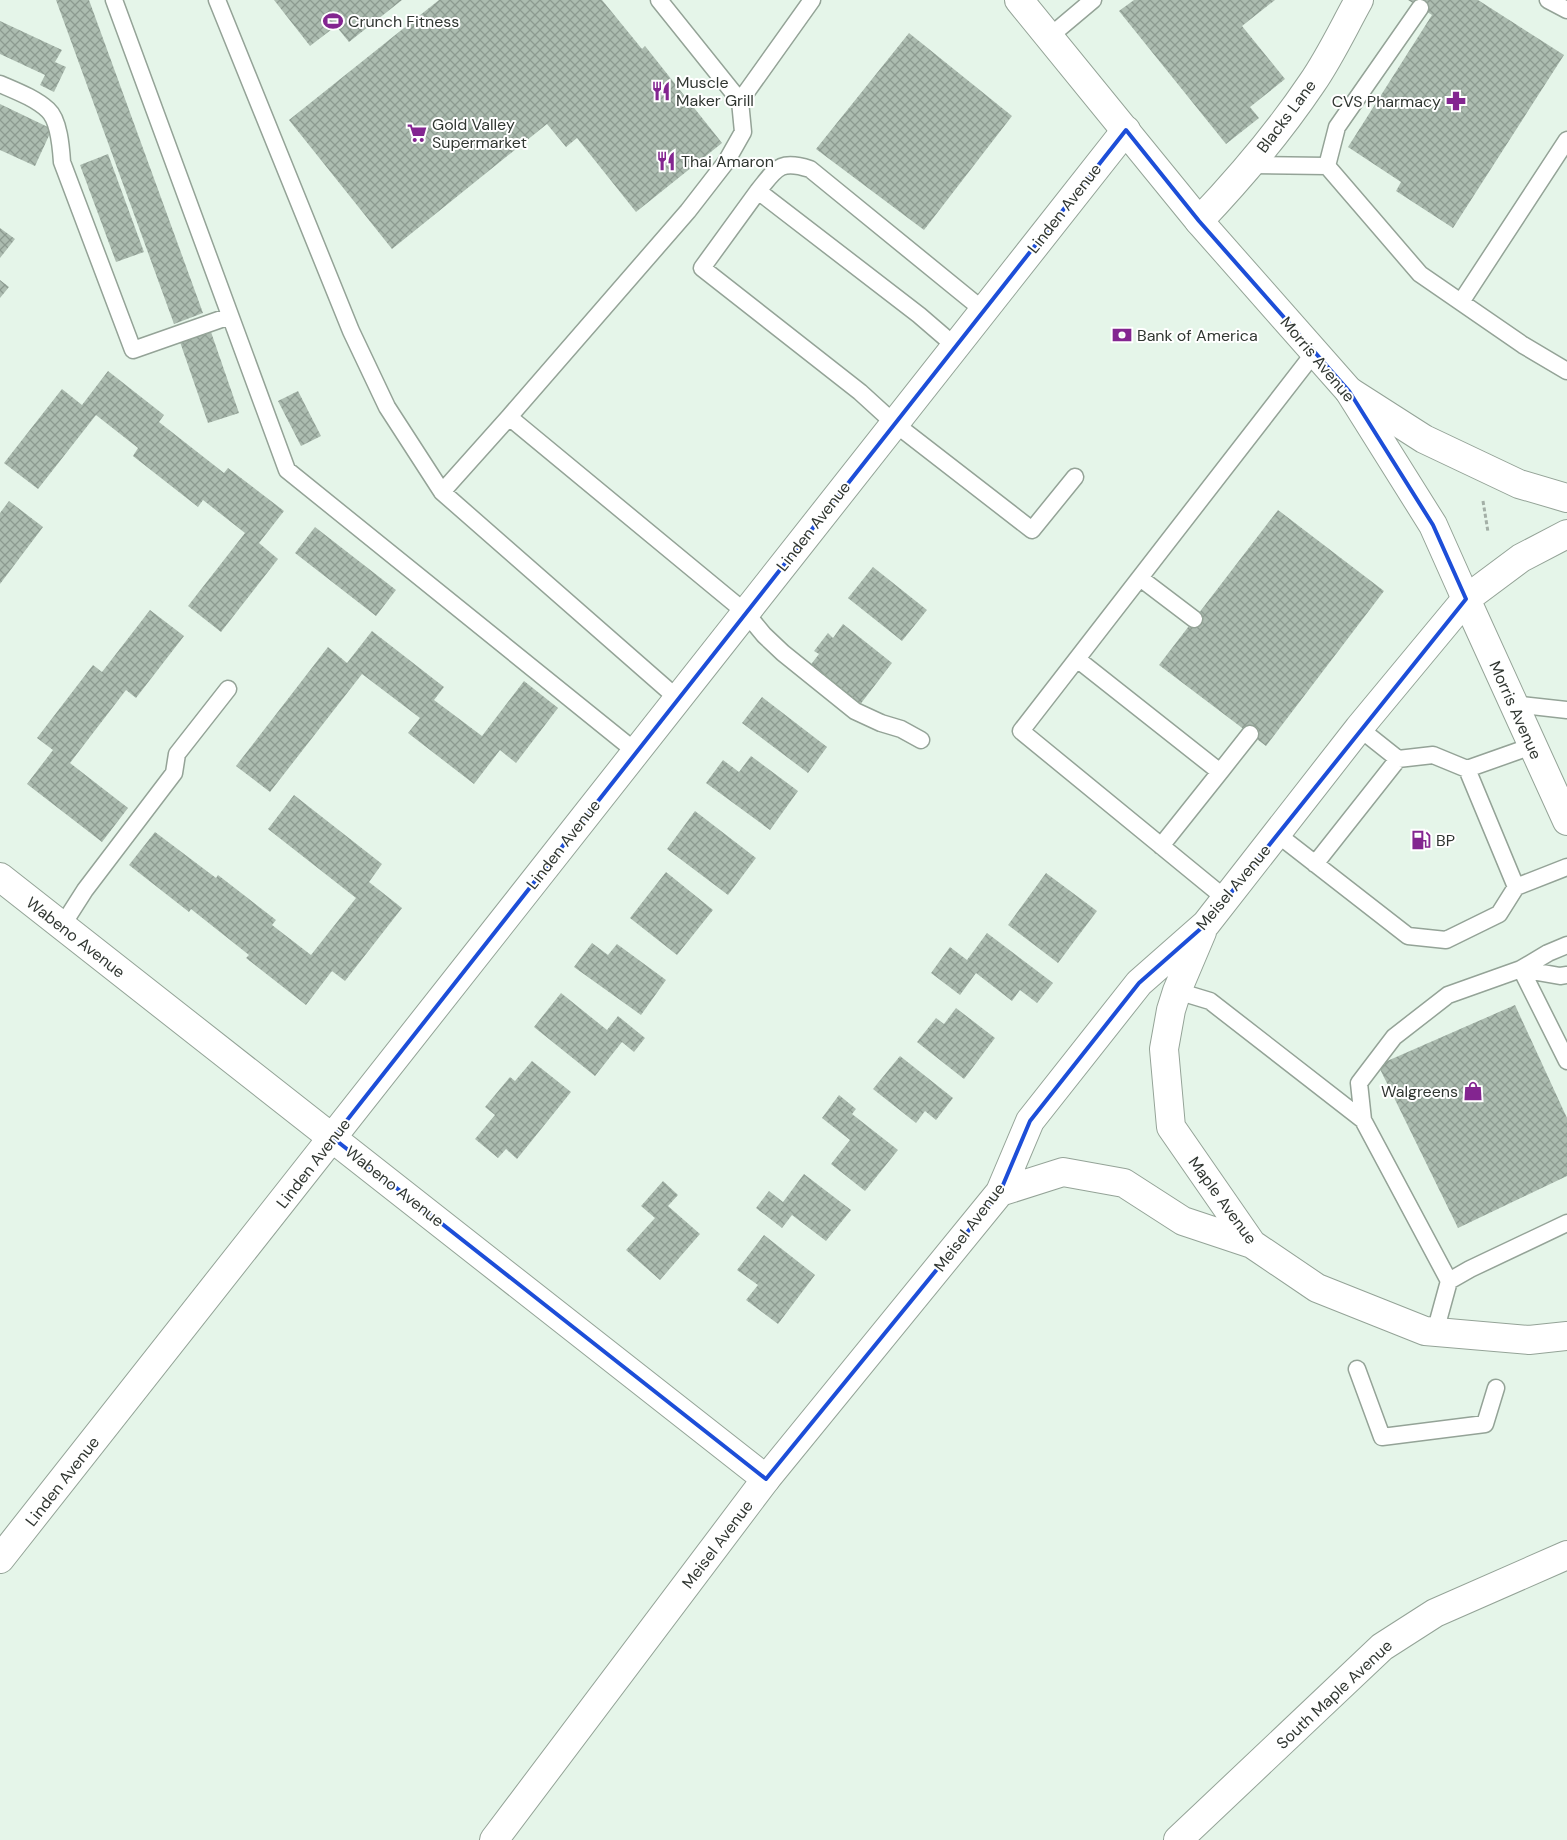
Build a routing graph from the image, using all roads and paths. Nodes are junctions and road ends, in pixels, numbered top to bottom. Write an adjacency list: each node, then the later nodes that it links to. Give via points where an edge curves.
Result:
1 (114, 0): 22 (lane)
2 (217, 0): 30 (lane, via 351,331 387,407)
3 (659, 0): 13 (lane)
4 (812, 0): 13 (lane)
5 (1018, 0): 11 (main road, Morris Avenue)
6 (1092, 0): 11 (lane)
7 (1359, 0): 16 (main road, Blacks Lane, via 1313,82)
8 (1548, 0): 10 (lane)
9 (1420, 8): 17 (lane, via 1337,127)
10 (1567, 10)
11 (1048, 36): 14 (main road, Morris Avenue)
12 (0, 84): 22 (lane, via 49,111 59,133 62,162 133,350)
13 (740, 101): 27 (lane, via 743,132 726,162 688,211)
14 (1126, 130): 19 (main road, Morris Avenue); 21 (main road, Linden Avenue)
15 (1567, 140): 20 (lane)
16 (1250, 165): 17 (lane); 19 (main road, Blacks Lane)
17 (1328, 166): 20 (lane, via 1420,274)
18 (758, 191): 21 (lane, via 774,172 786,164 810,169); 23 (lane); 28 (lane, via 702,268 860,392)
19 (1199, 221): 24 (main road, Morris Avenue)
20 (1460, 302): 25 (lane, via 1522,345)
21 (983, 310): 23 (main road, Linden Avenue)
22 (230, 316): 48 (lane, via 288,470)
23 (955, 346): 28 (main road, Linden Avenue)
24 (1314, 353): 26 (main road, Morris Avenue); 35 (lane)
25 (1567, 371)
26 (1349, 391): 32 (main road, via 1424,439 1519,484); 36 (main road, Morris Avenue, via 1433,525)
27 (509, 417): 30 (lane); 37 (lane)
28 (894, 423): 29 (lane, via 1032,530); 37 (main road, Linden Avenue)
29 (1075, 477)
30 (442, 492): 41 (lane)
31 (1482, 498): 33 (path)
32 (1567, 498)
33 (1488, 532)
34 (1567, 534): 36 (main road, Meisel Avenue, via 1521,558)
35 (1140, 578): 38 (lane); 39 (lane)
36 (1466, 599): 42 (main road, Morris Avenue); 44 (main road, Meisel Avenue)
37 (745, 612): 41 (main road, Linden Avenue); 46 (lane, via 783,653 856,711)
38 (1194, 619)
39 (1077, 659): 51 (lane); 54 (lane, via 1021,731)
40 (228, 688): 61 (lane, via 177,754 174,773 85,890)
41 (677, 698): 48 (main road, Linden Avenue)
42 (1513, 704): 43 (lane); 47 (main road, Morris Avenue)
43 (1567, 710)
44 (1359, 728): 49 (lane); 53 (main road, Meisel Avenue)
45 (1250, 734): 51 (lane)
46 (921, 740)
47 (1532, 746): 50 (lane); 52 (main road, Morris Avenue)
48 (635, 751): 68 (main road, Linden Avenue)
49 (1398, 759): 50 (lane, via 1433,755); 55 (lane)
50 (1467, 770): 58 (lane)
51 (1220, 772): 54 (lane)
52 (1565, 807)
53 (1277, 834): 55 (lane); 59 (main road, Meisel Avenue)
54 (1161, 846): 59 (lane)
55 (1315, 864): 58 (lane, via 1408,936 1446,940 1499,914)
56 (1567, 867): 58 (lane)
57 (0, 877): 61 (main road, Wabeno Avenue)
58 (1516, 887)
59 (1226, 899): 60 (main road, Meisel Avenue)
60 (1206, 924): 65 (main road, Maple Avenue); 69 (main road, Meisel Avenue, via 1139,982 1030,1121)
61 (62, 926): 68 (main road, Wabeno Avenue)
62 (1567, 945): 63 (lane)
63 (1521, 969): 64 (lane); 66 (lane); 67 (lane, via 1448,995 1394,1037 1359,1083)
64 (1567, 975)
65 (1177, 991): 67 (lane, via 1210,1001); 71 (main road, Maple Avenue, via 1164,1049 1171,1128)
66 (1567, 1061)
67 (1362, 1120): 72 (lane)
68 (333, 1138): 77 (main road, Wabeno Avenue); 79 (main road, Linden Avenue)
69 (1000, 1192): 71 (main road, via 1063,1172 1124,1183 1183,1221); 77 (main road, Meisel Avenue)
70 (1567, 1224): 72 (lane)
71 (1252, 1244): 73 (main road, Maple Avenue, via 1317,1288 1425,1331)
72 (1449, 1281): 73 (lane)
73 (1435, 1332): 74 (main road, Maple Avenue, via 1529,1340)
74 (1567, 1336)
75 (1357, 1369): 76 (lane, via 1382,1437 1485,1424)
76 (1496, 1388)
77 (766, 1479): 80 (main road, Meisel Avenue)
78 (1567, 1555): 81 (main road, South Maple Avenue, via 1434,1614 1382,1647)
79 (0, 1559)
80 (494, 1840)
81 (1178, 1840)

